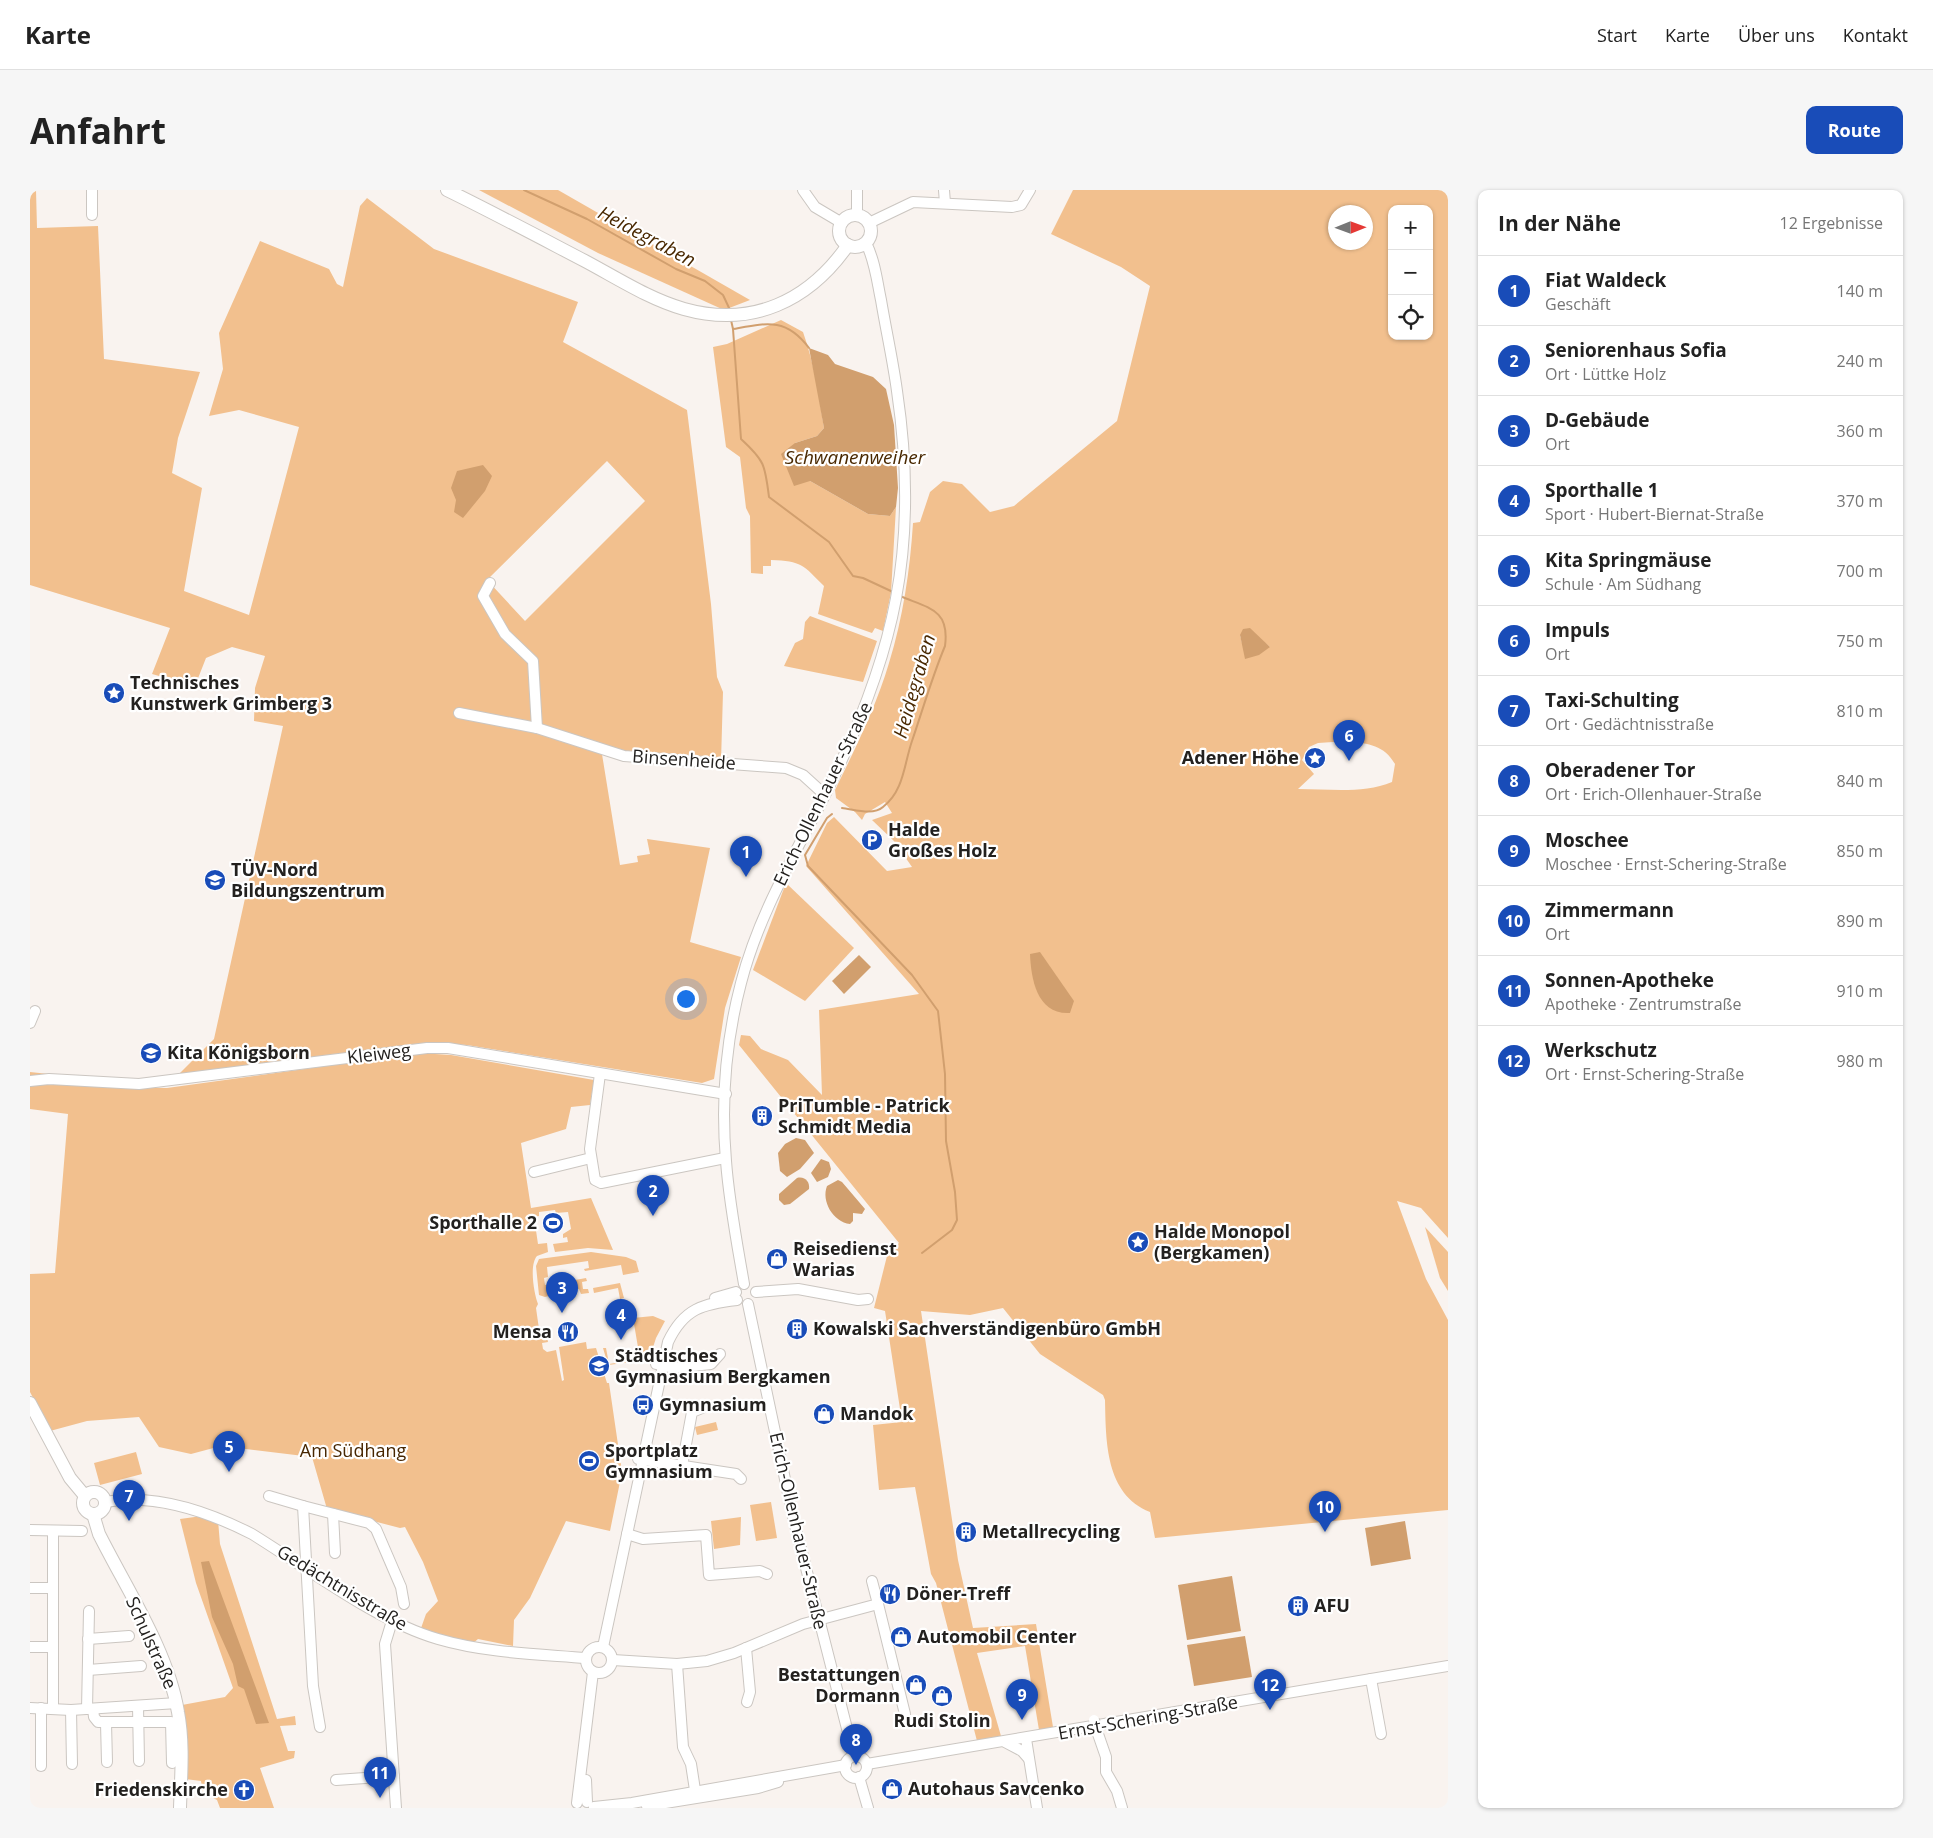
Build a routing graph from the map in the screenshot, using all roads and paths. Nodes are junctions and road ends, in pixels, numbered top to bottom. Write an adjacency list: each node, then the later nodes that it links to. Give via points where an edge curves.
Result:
1 (92, 190): 8 (street)
2 (447, 190): 13 (main road, via 657,299 684,309 716,314 739,314 770,308 798,295 826,274)
3 (803, 190): 10 (street, via 815,207)
4 (857, 190): 9 (street)
5 (944, 190): 7 (street)
6 (1030, 190): 7 (street, via 1021,205 1012,207)
7 (945, 203): 11 (street, via 913,202)
8 (92, 215)
9 (857, 215): 10 (main road); 11 (main road)
10 (842, 223): 13 (main road, via 841,238)
11 (869, 223): 12 (main road, via 871,234)
12 (866, 243): 13 (main road, via 857,247); 17 (street, Erich-Ollenhauer-Straße, via 875,270 895,374 904,441 906,522 898,595 876,679)
13 (848, 245)
14 (490, 583): 16 (street, via 483,596 505,634 533,661)
15 (459, 713): 16 (street, Binsenheide)
16 (538, 728): 17 (street, Binsenheide, via 624,756 786,768 803,774)
17 (825, 795): 20 (street, Erich-Ollenhauer-Straße, via 783,876 752,947 731,1030)
18 (600, 1074): 19 (street, Kleiweg, via 466,1051 427,1048 139,1084 49,1079); 20 (street, Kleiweg); 21 (street, via 591,1134)
19 (30, 1081)
20 (726, 1094): 22 (street, Erich-Ollenhauer-Straße)
21 (591, 1158): 22 (street, via 595,1180 600,1183); 23 (street)
22 (725, 1158): 24 (street, Erich-Ollenhauer-Straße)
23 (534, 1172)
24 (744, 1284): 25 (street); 26 (street, via 739,1287)
25 (756, 1292): 27 (street, via 798,1289); 28 (street)
26 (737, 1296): 28 (street, via 742,1304); 30 (street, via 693,1305 662,1339)
27 (868, 1299)
28 (748, 1304): 55 (street, Erich-Ollenhauer-Straße, via 777,1446)
29 (720, 1354): 30 (street, via 710,1364 673,1368)
30 (659, 1365): 33 (street)
31 (30, 1402): 36 (main road, via 66,1470)
32 (702, 1408): 34 (street, via 692,1412)
33 (640, 1460): 34 (street); 45 (street, via 625,1523)
34 (682, 1466): 35 (street, via 736,1474)
35 (741, 1479)
36 (88, 1494): 38 (main road, via 99,1492); 40 (main road, via 82,1502 84,1509)
37 (270, 1496): 39 (street)
38 (106, 1502): 40 (main road, via 101,1512); 47 (street, Gedächtnisstraße, via 145,1499 204,1515 244,1530)
39 (303, 1506): 41 (street); 47 (street)
40 (93, 1514): 72 (main road, Schulstraße, via 99,1534 160,1655)
41 (333, 1514): 46 (street); 52 (street, via 369,1523 376,1528 401,1587)
42 (30, 1530): 43 (street)
43 (53, 1531): 44 (street); 51 (street)
44 (82, 1531)
45 (626, 1534): 48 (street, via 643,1539 706,1535 709,1575 760,1571); 61 (street)
46 (336, 1553)
47 (305, 1567): 56 (street, Gedächtnisstraße); 82 (street)
48 (767, 1574)
49 (872, 1581): 53 (street)
50 (30, 1588): 51 (street)
51 (52, 1588): 60 (street)
52 (404, 1604)
53 (878, 1604): 55 (street); 78 (street)
54 (89, 1611): 58 (street)
55 (819, 1620): 62 (street, via 783,1631); 86 (street, Erich-Ollenhauer-Straße)
56 (392, 1621): 63 (street, Gedächtnisstraße, via 438,1639 478,1648); 95 (street, via 385,1644)
57 (129, 1636): 58 (street)
58 (88, 1639): 68 (street)
59 (30, 1647): 60 (street)
60 (52, 1647): 75 (street)
61 (603, 1647): 63 (street, via 592,1648); 64 (street)
62 (746, 1648): 65 (street, via 707,1661); 71 (street, via 750,1692)
63 (586, 1658): 69 (street, via 587,1666)
64 (613, 1660): 65 (street); 69 (street, via 609,1670)
65 (677, 1664): 98 (street, via 683,1747 691,1764)
66 (141, 1666): 68 (street)
67 (1448, 1666): 70 (street, Ernst-Schering-Straße)
68 (88, 1670): 76 (street)
69 (596, 1673): 99 (street)
70 (1371, 1679): 83 (street); 84 (street, Ernst-Schering-Straße)
71 (747, 1702)
72 (177, 1703): 73 (street); 100 (main road, Schulstraße, via 182,1748)
73 (138, 1706): 76 (street); 80 (street)
74 (35, 1708): 75 (street); 93 (street)
75 (53, 1709): 77 (street)
76 (90, 1709): 77 (street); 81 (street, via 96,1720)
77 (71, 1710): 91 (street)
78 (905, 1714)
79 (1093, 1717): 105 (street, bridge, via 1106,1757 1106,1772)
80 (139, 1722): 81 (street); 88 (street); 90 (street, via 171,1722)
81 (106, 1723): 89 (street)
82 (320, 1727)
83 (1381, 1734)
84 (1026, 1739): 85 (street, Ernst-Schering-Straße); 87 (street)
85 (1005, 1742): 87 (street); 92 (street, Ernst-Schering-Straße)
86 (854, 1756): 92 (street, via 862,1757); 94 (street, via 848,1759)
87 (1029, 1759): 104 (street)
88 (140, 1761)
89 (106, 1762)
90 (172, 1762)
91 (72, 1764)
92 (867, 1764): 96 (street, via 866,1772)
93 (41, 1766)
94 (846, 1768): 96 (street, via 851,1776); 98 (street); 102 (street, via 758,1788)
95 (394, 1776): 97 (street); 101 (street)
96 (859, 1777): 103 (street)
97 (336, 1780)
98 (695, 1790): 99 (street, via 632,1803)
99 (585, 1806)
100 (180, 1808)
101 (396, 1808)
102 (637, 1808)
103 (868, 1808)
104 (1037, 1808)
105 (1122, 1808)

